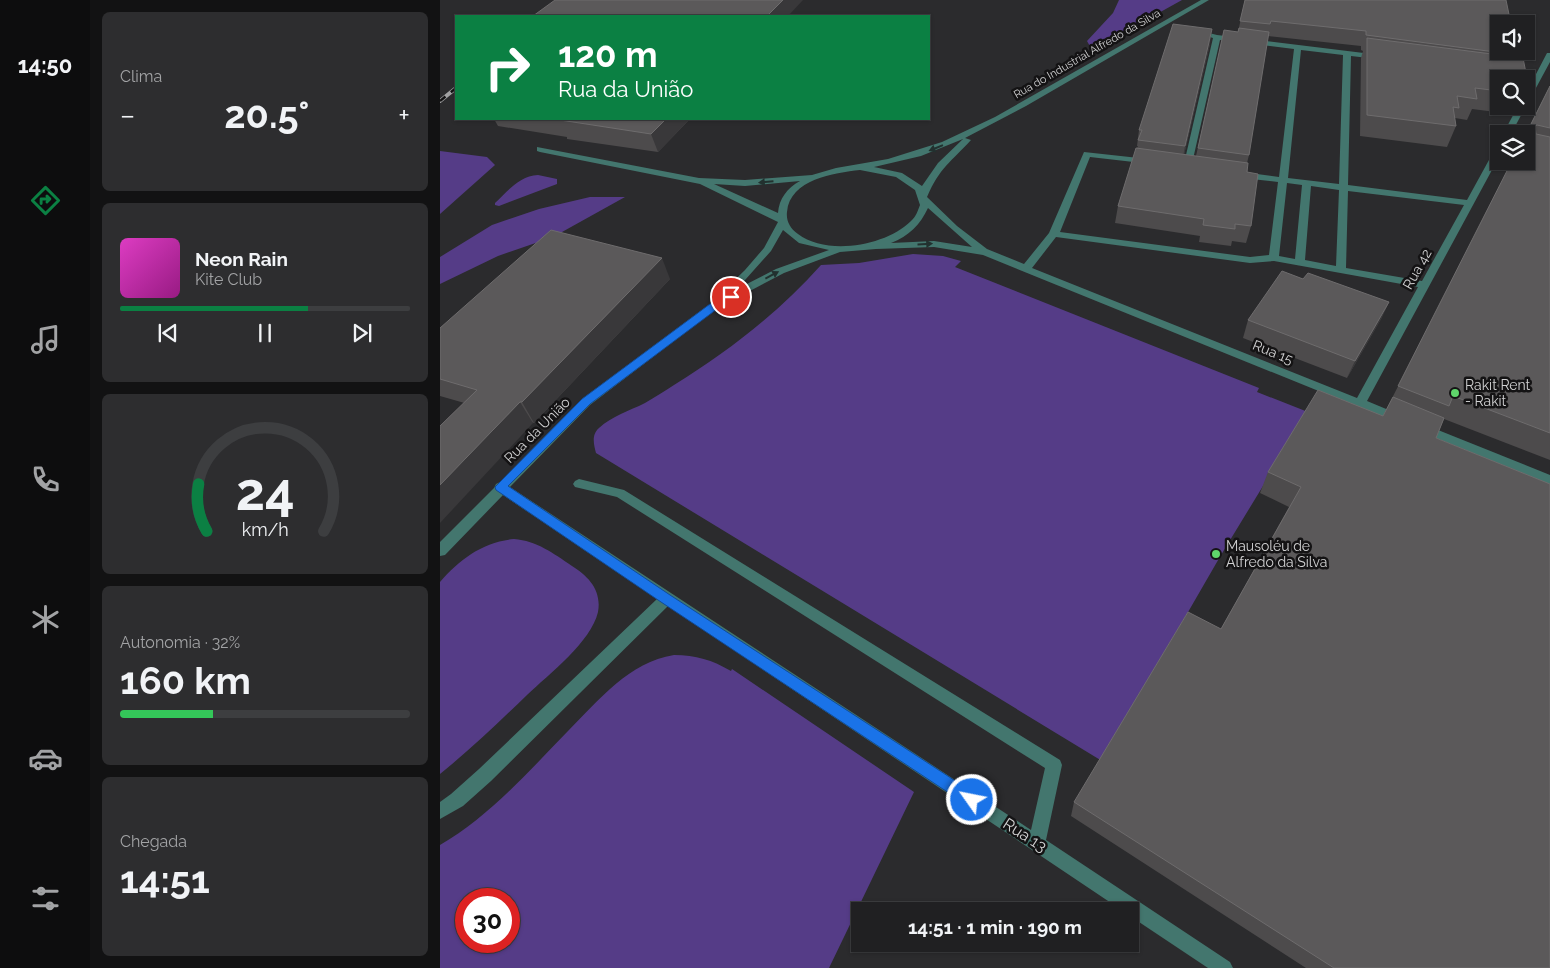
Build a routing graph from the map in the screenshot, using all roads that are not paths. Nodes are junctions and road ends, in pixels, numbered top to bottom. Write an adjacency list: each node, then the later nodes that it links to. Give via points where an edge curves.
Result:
1 (1206, 0): 2 (street, Rua do Industrial Alfredo da Silva)
2 (1166, 22): 3 (street); 12 (street, Rua do Industrial Alfredo da Silva)
3 (1174, 25)
4 (1191, 30): 5 (street)
5 (1217, 37): 6 (street); 17 (street)
6 (1298, 47): 7 (street); 21 (street)
7 (1347, 53): 9 (street); 23 (street)
8 (1550, 55): 10 (street)
9 (1385, 58)
10 (1537, 79): 11 (street)
11 (1535, 83)
12 (981, 129): 16 (street, Rua do Industrial Alfredo da Silva, one-way to 16, via 932,150); 24 (street, Rua do Industrial Alfredo da Silva, via 938,166 928,180)
13 (540, 150): 20 (street)
14 (1160, 164): 27 (street, via 1087,154)
15 (1490, 165): 25 (street, Rua 42)
16 (860, 167): 19 (street); 24 (street, via 883,169 902,176 916,184)
17 (1187, 168)
18 (1235, 174): 21 (street)
19 (814, 176): 20 (street, one-way to 20, via 751,183); 26 (street, via 787,196 781,207)
20 (699, 181): 26 (street)
21 (1283, 181): 22 (street); 31 (street)
22 (1307, 184): 23 (street); 32 (street)
23 (1343, 188): 25 (street); 34 (street)
24 (924, 197): 28 (street, via 921,219 892,241); 30 (street, Rua 15, via 954,228)
25 (1469, 203): 35 (street, Rua 42)
26 (783, 221): 29 (street, via 793,235 803,241); 36 (street, Rua da União, via 768,249)
27 (1054, 234): 31 (street, via 1250,260); 33 (street)
28 (876, 246): 29 (street); 30 (street, Rua 15, one-way to 30, via 934,244)
29 (841, 250): 36 (street, Rua da União, one-way to 29, via 780,271)
30 (985, 252): 33 (street, Rua 15)
31 (1274, 258): 32 (street)
32 (1300, 263): 34 (street)
33 (1026, 268): 37 (street, Rua 15)
34 (1341, 270): 35 (street)
35 (1425, 284): 37 (street, Rua 42)
36 (714, 306): 40 (street, Rua da União, via 586,402)
37 (1360, 403): 38 (street, Rua 15)
38 (1550, 480)
39 (579, 484): 44 (street, via 620,493 1054,765)
40 (500, 487): 41 (street, Rua da União); 42 (street, Rua 13)
41 (440, 551)
42 (666, 599): 43 (street, via 485,775); 44 (street, Rua 13)
43 (440, 811)
44 (1037, 842): 45 (street, Rua 13)
45 (1224, 968)

